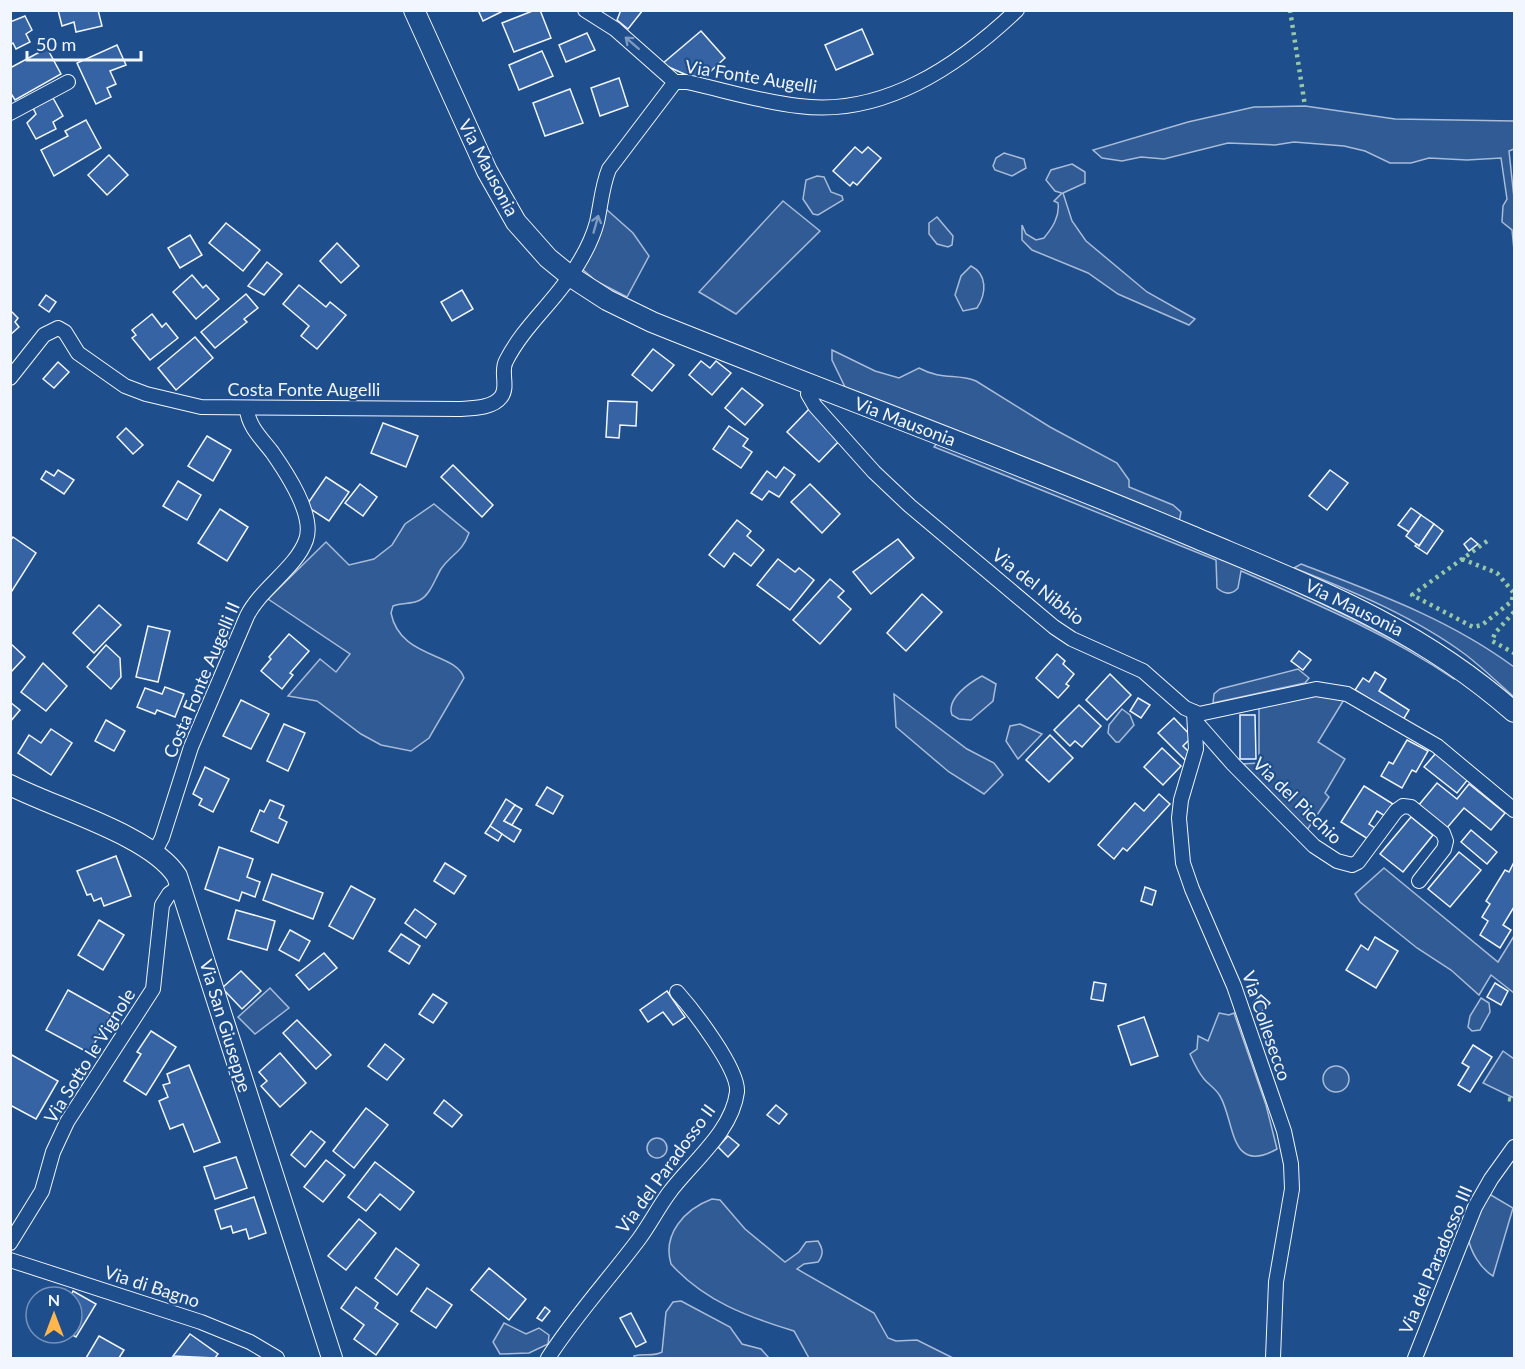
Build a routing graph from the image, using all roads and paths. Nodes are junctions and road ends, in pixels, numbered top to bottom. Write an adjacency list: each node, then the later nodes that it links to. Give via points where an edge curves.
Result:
1 (414, 10): 7 (main road, Via Mausonia, via 501,197 529,239)
2 (585, 10): 5 (street, one-way to 2, via 615,29)
3 (1017, 10): 5 (street, Via Fonte Augelli, via 939,71 893,95 859,105 799,106)
4 (68, 82): 6 (street)
5 (675, 82): 7 (street, Via Fonte Augelli, one-way to 5, via 596,225 609,169)
6 (10, 113)
7 (570, 276): 9 (main road, Via Mausonia, via 652,322); 10 (street, Costa Fonte Augelli, via 506,360 503,392 489,404 458,409)
8 (10, 378): 10 (street, Costa Fonte Augelli, via 44,335 58,328 78,353 125,386 201,407)
9 (810, 385): 11 (main road, Via Mausonia, via 1115,504 1362,610 1451,660); 12 (street, Via del Nibbio, via 808,394 815,406 910,506 1054,627 1143,671)
10 (247, 409): 15 (street, Costa Fonte Augelli II, via 250,422 300,500 307,534 302,548 247,616 191,747)
11 (1515, 712)
12 (1195, 717): 14 (street, via 1316,689 1347,694 1437,746); 16 (street, Via del Picchio, via 1233,764 1314,846 1337,861 1352,865 1358,862 1396,811 1403,806 1411,807 1443,833 1446,841); 25 (street, Via Collesecco, via 1194,757 1179,808 1183,863 1234,986 1284,1131 1290,1164 1292,1189 1276,1282)
13 (10, 785): 15 (main road, Via San Giuseppe)
14 (1515, 810)
15 (154, 853): 17 (main road, Via San Giuseppe, via 170,866)
16 (1419, 881)
17 (181, 885): 20 (street, Via Sotto le Vignole, via 162,905 153,989 67,1122 42,1191); 23 (main road, Via San Giuseppe)
18 (677, 992): 24 (street, Via del Paradosso II, via 733,1072 735,1100 713,1141 668,1194)
19 (1515, 1147): 26 (street, Via del Paradosso III, via 1475,1207)
20 (10, 1243)
21 (10, 1260): 22 (street, Via di Bagno, via 201,1322 250,1342)
22 (277, 1359)
23 (332, 1359)
24 (548, 1359)
25 (1274, 1359)
26 (1415, 1359)

